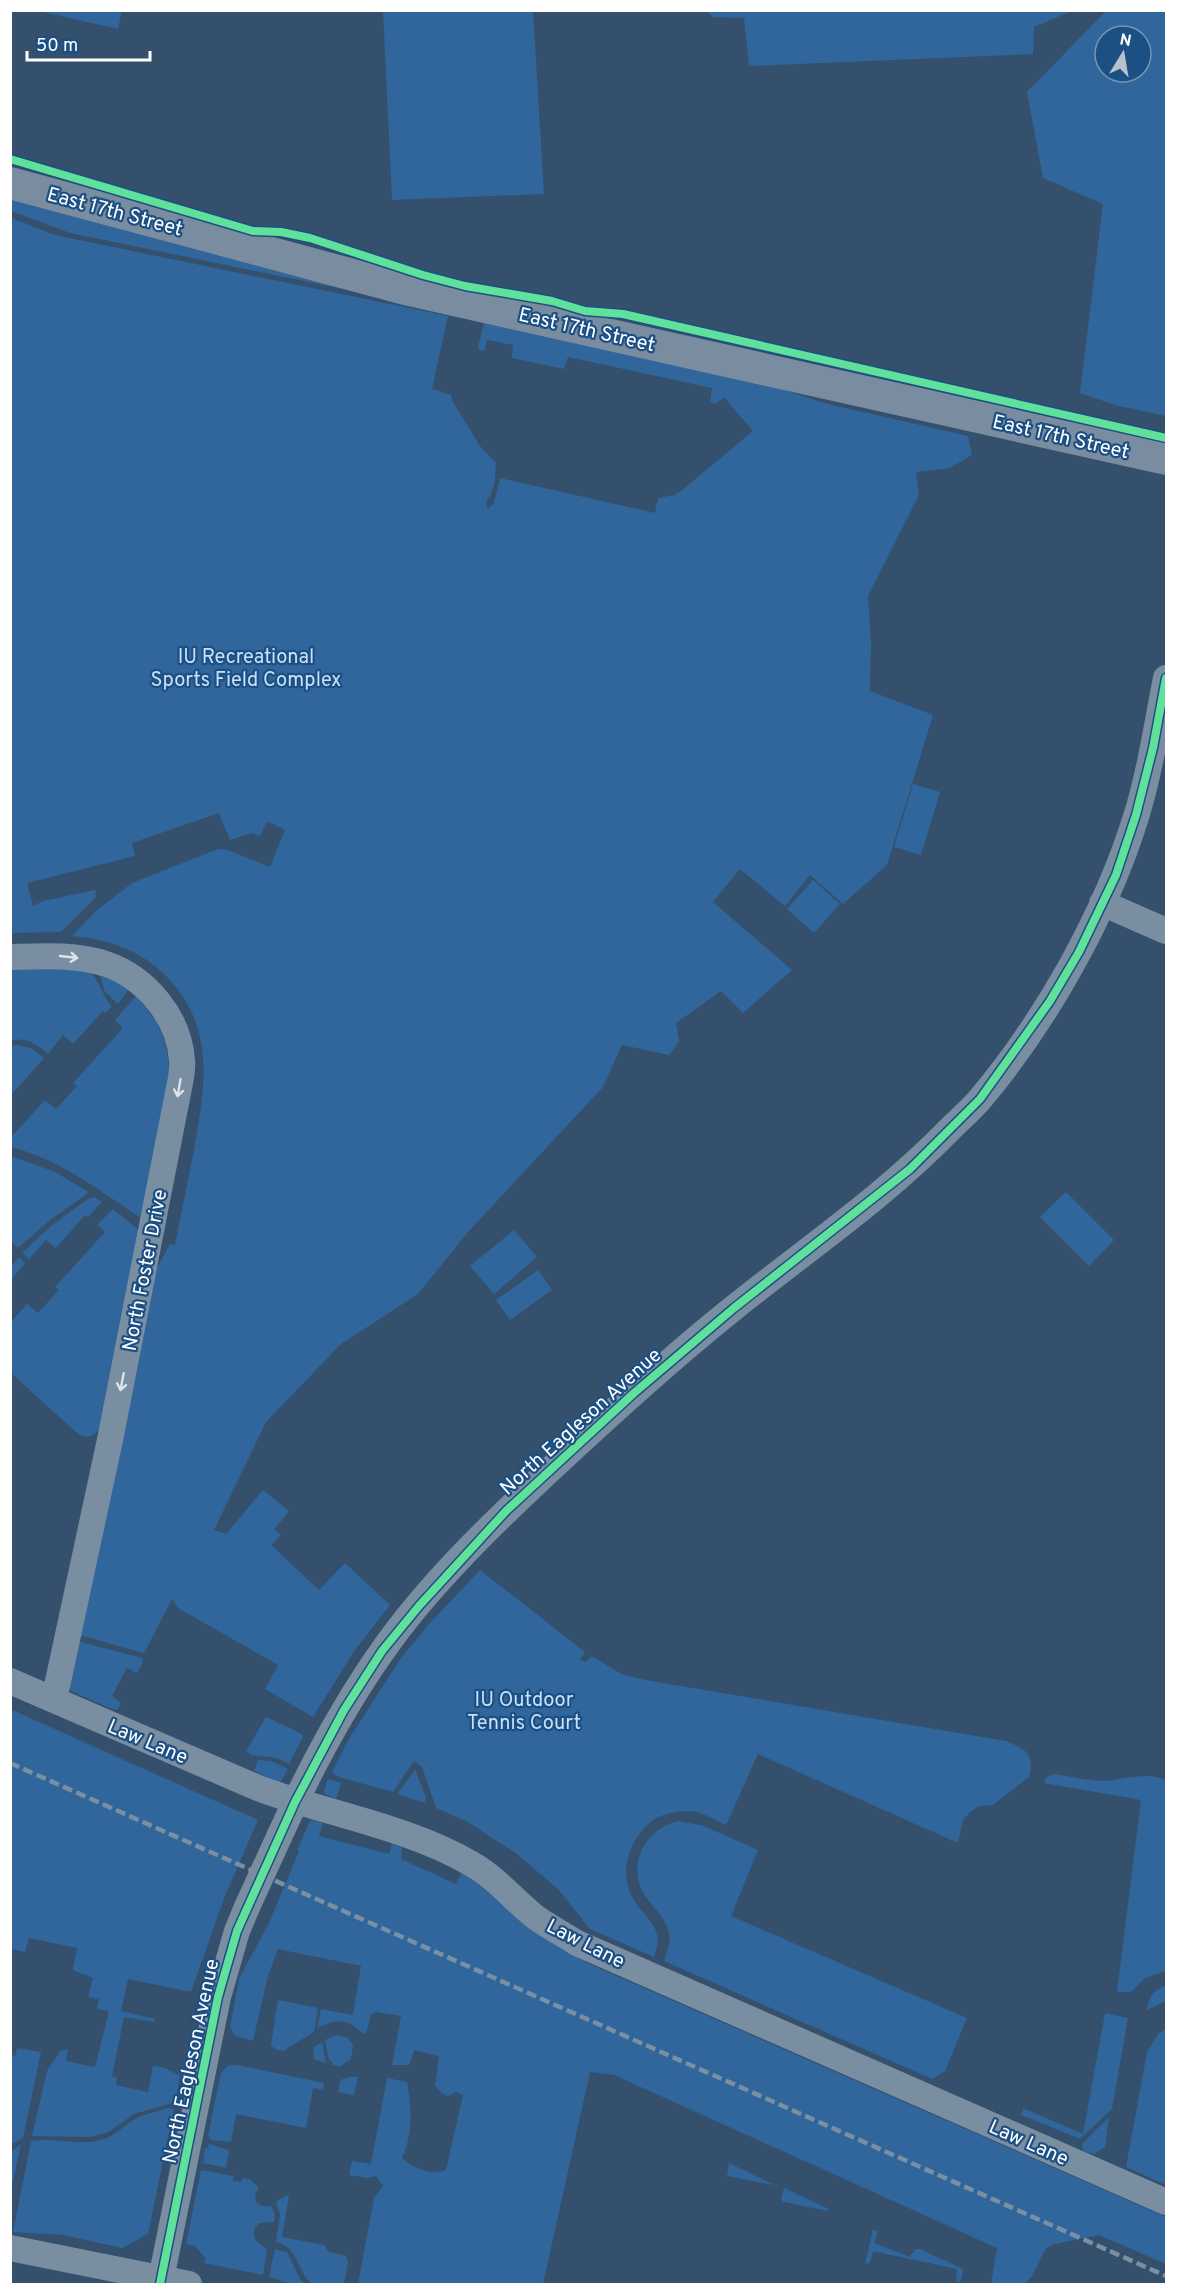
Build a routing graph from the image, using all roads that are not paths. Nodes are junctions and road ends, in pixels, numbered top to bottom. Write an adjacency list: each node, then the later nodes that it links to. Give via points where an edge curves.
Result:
1 (10, 183): 2 (main road, East 17th Street, via 409,290)
2 (1167, 459)
3 (1167, 678): 4 (street, North Eagleson Avenue, via 1136,815)
4 (1102, 903): 5 (street); 9 (street, North Eagleson Avenue, via 1050,1001 980,1099 910,1169 634,1393 475,1542 382,1651 344,1710)
5 (1167, 931)
6 (10, 957): 8 (street, North Foster Drive, one-way to 8, via 74,958 106,964 127,974 144,986 166,1013 177,1035 182,1061 107,1454)
7 (10, 1681): 8 (street, Law Lane)
8 (54, 1701): 9 (street, Law Lane)
9 (295, 1802): 10 (street, Law Lane, via 443,1851 471,1864 536,1917 577,1943); 12 (street, North Eagleson Avenue, bridge, via 237,1931 218,1997)
10 (1167, 2202)
11 (10, 2248): 12 (street)
12 (160, 2282): 13 (street)
13 (189, 2284)

